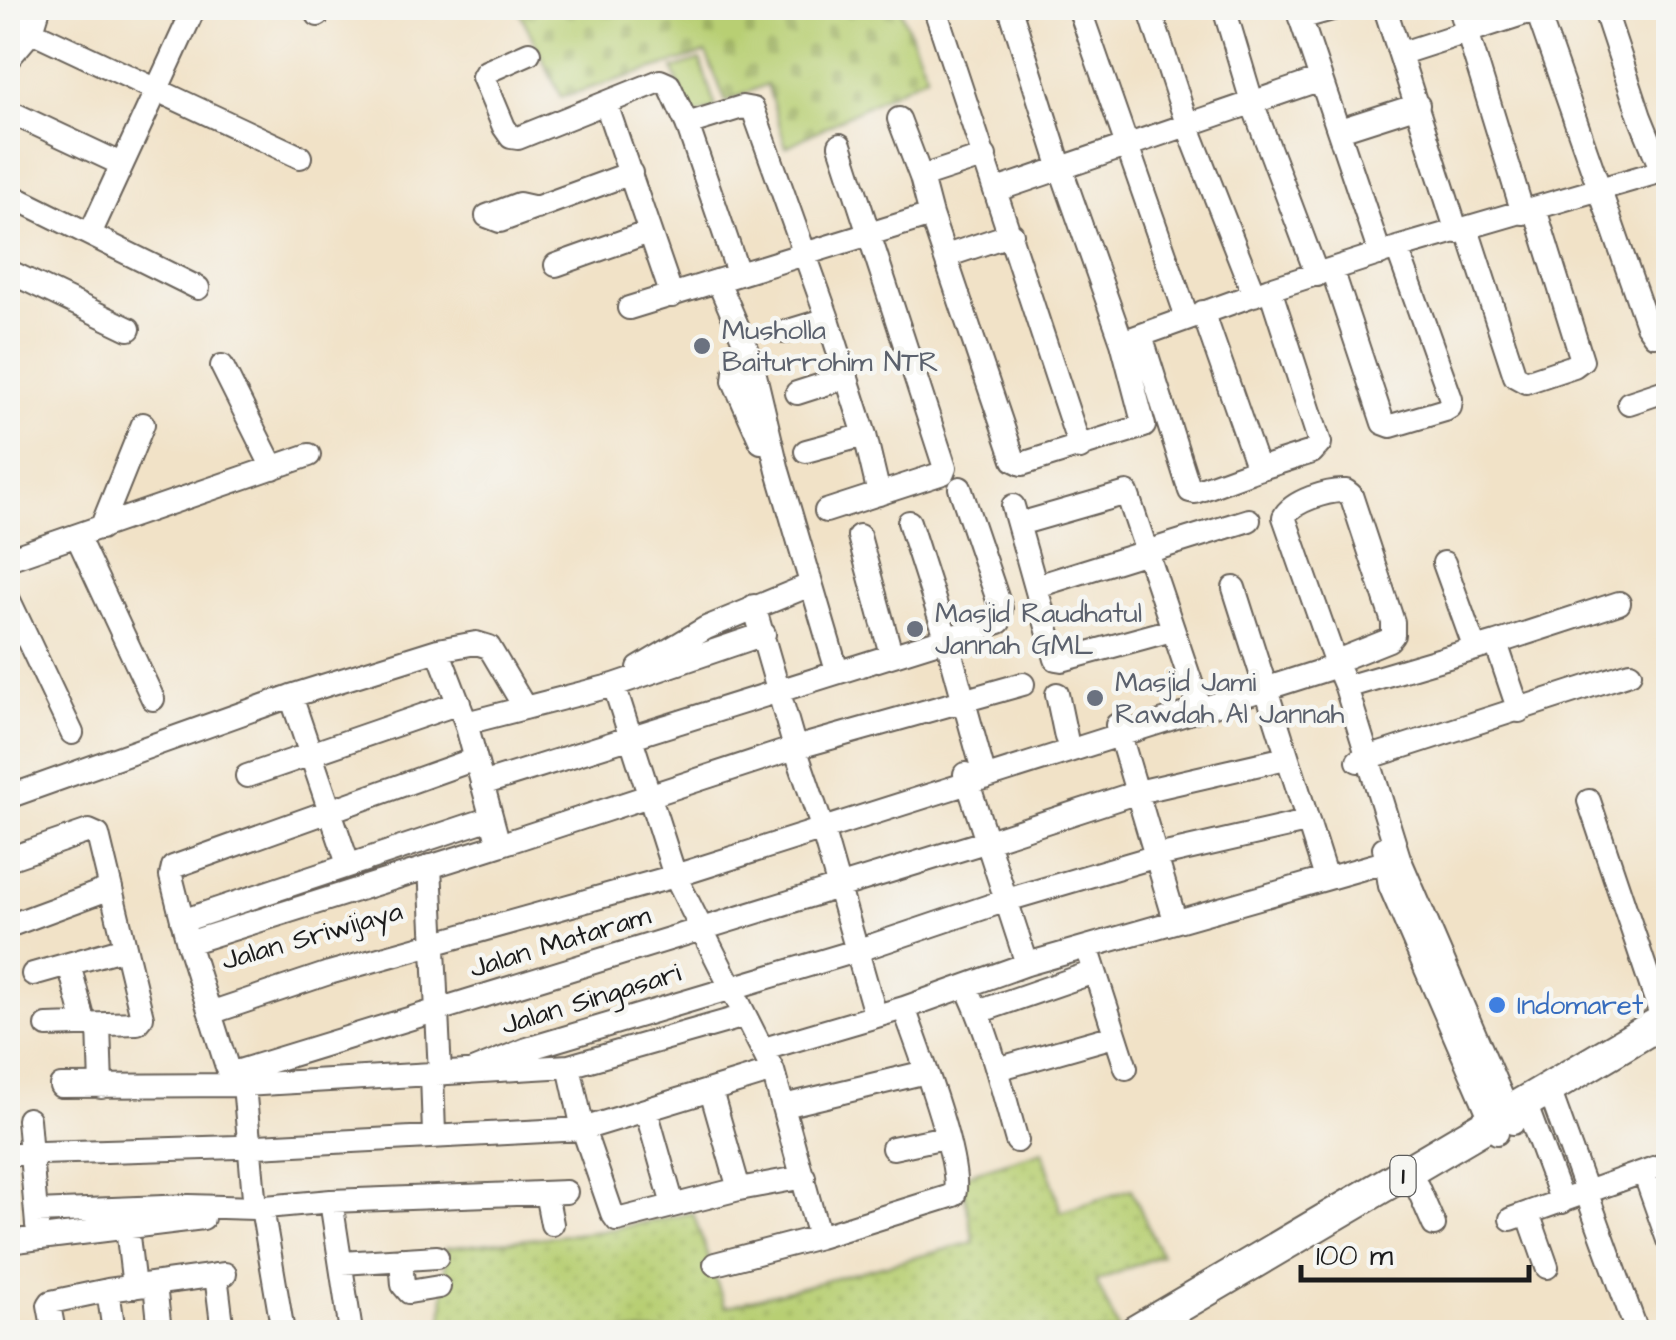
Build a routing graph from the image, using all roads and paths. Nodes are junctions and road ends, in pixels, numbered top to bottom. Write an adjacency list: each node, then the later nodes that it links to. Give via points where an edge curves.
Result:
1 (39, 8): 15 (street)
2 (1010, 8): 35 (street)
3 (1079, 8): 31 (street)
4 (1149, 8): 28 (street)
5 (1224, 8): 23 (street)
6 (1336, 8): 13 (street)
7 (1386, 8): 18 (street)
8 (1460, 8): 16 (street)
9 (1538, 8): 16 (street); 40 (street)
10 (1604, 8): 38 (street)
11 (186, 10): 21 (street)
12 (936, 12): 32 (street)
13 (1299, 13): 20 (street)
14 (8, 20): 15 (street)
15 (32, 31): 19 (street); 21 (street)
16 (1468, 32): 18 (street); 43 (street)
17 (529, 53): 22 (street, via 482,76 512,137)
18 (1402, 54): 24 (street)
19 (8, 59)
20 (1321, 79): 23 (street); 29 (street)
21 (156, 89): 33 (street); 34 (street)
22 (606, 104): 27 (street, via 666,82); 36 (street)
23 (1253, 105): 28 (street); 55 (street)
24 (1418, 105): 29 (street); 45 (street)
25 (8, 111): 34 (street)
26 (898, 119): 37 (street)
27 (687, 124): 51 (street, via 753,110); 56 (street)
28 (1188, 126): 31 (street); 58 (street)
29 (1340, 130): 50 (street)
30 (840, 145): 47 (street)
31 (1127, 146): 35 (street); 61 (street)
32 (985, 156): 37 (street); 39 (street)
33 (300, 157)
34 (122, 164): 48 (street)
35 (1060, 169): 39 (street); 66 (street)
36 (631, 174): 42 (street); 46 (street)
37 (921, 178): 44 (street)
38 (1665, 180): 40 (street)
39 (998, 190): 49 (street)
40 (1599, 190): 43 (street); 65 (street, via 1647,324 1654,334)
41 (8, 194): 48 (street)
42 (537, 208)
43 (1529, 211): 45 (street); 45 (street, via 1582,360 1526,382 1515,376)
44 (931, 215): 47 (street); 52 (street)
45 (1462, 231): 50 (street)
46 (649, 232): 53 (street); 59 (street)
47 (870, 232): 51 (street); 81 (street, via 946,468)
48 (90, 234): 57 (street)
49 (1012, 234): 52 (street); 75 (street)
50 (1389, 251): 55 (street); 55 (street, via 1450,399 1445,410 1383,423)
51 (804, 252): 56 (street); 62 (street)
52 (946, 256): 75 (street, via 1014,460 1022,464)
53 (556, 266)
54 (8, 271): 63 (street)
55 (1324, 272): 58 (street)
56 (728, 277): 59 (street); 91 (street)
57 (198, 288)
58 (1262, 292): 61 (street); 79 (street, via 1320,443 1312,452)
59 (672, 296): 60 (street)
60 (629, 308)
61 (1195, 314): 66 (street); 79 (street)
62 (828, 319): 64 (street); 68 (street)
63 (129, 329)
64 (784, 332)
65 (1668, 333)
66 (1132, 339): 72 (street)
67 (222, 366): 78 (street)
68 (847, 376): 70 (street); 74 (street)
69 (1668, 390): 71 (street)
70 (797, 393)
71 (1629, 403)
72 (1155, 422): 75 (street); 79 (street, via 1190,491)
73 (143, 424): 85 (street)
74 (865, 436): 76 (street); 81 (street)
75 (1080, 448)
76 (806, 451)
77 (309, 455): 78 (street)
78 (273, 468): 85 (street)
79 (1258, 469)
80 (960, 488): 99 (street, via 1002,617)
81 (879, 494): 82 (street)
82 (826, 511)
83 (1250, 520): 88 (street)
84 (909, 522): 99 (street)
85 (101, 528): 86 (street)
86 (77, 536): 89 (street); 112 (street)
87 (859, 536): 102 (street)
88 (1149, 553): 92 (street); 92 (street, via 1127,494 1016,515); 97 (street)
89 (8, 559)
90 (1444, 563): 100 (street)
91 (810, 584): 96 (street); 104 (street)
92 (1037, 586): 97 (street, via 1052,652 1062,660)
93 (1234, 588): 108 (street)
94 (8, 598): 119 (street)
95 (1619, 603): 100 (street)
96 (754, 606): 98 (street); 106 (street, via 668,648)
97 (1172, 630): 114 (street)
98 (764, 634): 106 (street); 109 (street)
99 (946, 640): 102 (street); 113 (street)
100 (1486, 646): 103 (street); 116 (street)
101 (438, 650): 111 (street); 115 (street, via 489,647); 117 (street)
102 (891, 654): 104 (street)
103 (1337, 668): 103 (street, via 1394,635 1346,490 1289,508 1284,517); 108 (street); 126 (street)
104 (837, 671): 109 (street)
105 (1630, 673): 116 (street)
106 (618, 684): 115 (street); 120 (street)
107 (1023, 684): 113 (street)
108 (1265, 684): 114 (street); 124 (street)
109 (780, 690): 120 (street); 122 (street)
110 (1058, 694): 121 (street)
111 (291, 696): 123 (street); 132 (street)
112 (153, 699)
113 (963, 699): 122 (street); 127 (street)
114 (1198, 704): 118 (street)
115 (525, 708): 117 (street)
116 (1519, 711): 126 (street)
117 (462, 713): 123 (street); 125 (street)
118 (1118, 729): 121 (street); 127 (street); 130 (street)
119 (72, 733)
120 (630, 736): 129 (street); 131 (street)
121 (1066, 736): 127 (street)
122 (795, 748): 131 (street); 137 (street)
123 (310, 752): 128 (street); 134 (street)
124 (1286, 758): 130 (street, Jalan Mataram); 136 (street)
125 (474, 759): 129 (street); 134 (street)
126 (1362, 759): 142 (street)
127 (975, 775): 137 (street, Jalan Sriwijaya); 138 (street)
128 (247, 776)
129 (482, 784): 135 (street)
130 (1138, 792): 138 (street, Jalan Mataram); 140 (street)
131 (650, 793): 139 (street); 145 (street)
132 (8, 797)
133 (1588, 802): 171 (street)
134 (332, 810): 143 (street); 153 (street, via 173,867)
135 (492, 818): 139 (street); 143 (street)
136 (1306, 822): 140 (street, Jalan Singasari); 146 (street)
137 (821, 824): 145 (street, Jalan Sriwijaya); 147 (street)
138 (988, 841): 147 (street, Jalan Mataram); 149 (street)
139 (499, 844): 144 (street)
140 (1157, 856): 149 (street, Jalan Singasari); 150 (street)
141 (8, 859): 148 (street, via 94,831)
142 (1394, 860): 146 (street); 188 (street, via 1390,886)
143 (348, 864): 153 (street)
144 (430, 866): 153 (street); 154 (street)
145 (673, 869): 152 (street); 154 (street, Jalan Sriwijaya)
146 (1326, 878): 150 (street)
147 (837, 886): 152 (street, Jalan Mataram); 157 (street)
148 (112, 888): 151 (street); 156 (street)
149 (1007, 900): 157 (street, Jalan Singasari); 159 (street)
150 (1174, 920): 155 (street)
151 (11, 925)
152 (703, 930): 163 (street); 167 (street, Jalan Mataram)
153 (185, 932): 164 (street)
154 (434, 939): 164 (street, Jalan Sriwijaya, via 326,959); 167 (street)
155 (1086, 947): 159 (street); 160 (street)
156 (126, 948): 158 (street); 170 (street, via 142,1020)
157 (856, 950): 163 (street, Jalan Singasari); 168 (street)
158 (69, 964): 161 (street); 170 (street)
159 (1028, 964): 162 (street)
160 (1094, 972): 166 (street); 173 (street)
161 (33, 974)
162 (966, 986): 165 (street); 166 (street)
163 (731, 988): 169 (street); 178 (street, Jalan Singasari)
164 (208, 1006): 181 (street, via 227,1067)
165 (904, 1008): 168 (street); 179 (street)
166 (978, 1012): 177 (street)
167 (435, 1013): 180 (street); 181 (street, Jalan Mataram)
168 (875, 1014): 174 (street)
169 (744, 1016): 174 (street); 175 (street)
170 (92, 1025): 172 (street); 183 (street)
171 (1667, 1025): 188 (highway, 1); 188 (highway, 1)
172 (47, 1026)
173 (1114, 1036): 176 (street); 177 (street)
174 (768, 1060): 184 (street); 185 (street)
175 (568, 1066): 178 (street); 189 (street)
176 (1126, 1068)
177 (997, 1069): 192 (street)
178 (470, 1072): 180 (street)
179 (926, 1072): 185 (street); 191 (street)
180 (436, 1074): 181 (street); 190 (street)
181 (238, 1081): 183 (street); 193 (street)
182 (61, 1086): 183 (street)
183 (101, 1087)
184 (711, 1091): 186 (street); 200 (street)
185 (784, 1106): 198 (street)
186 (646, 1110): 189 (street); 204 (street)
187 (28, 1119): 195 (street)
188 (1516, 1119): 199 (highway, 1); 201 (street); 203 (street); 228 (highway, 1)
189 (583, 1128): 190 (street); 204 (street, via 615,1218)
190 (434, 1134): 193 (street)
191 (945, 1137): 194 (street); 210 (street, via 954,1195)
192 (1017, 1141)
193 (243, 1147): 195 (street); 205 (street)
194 (893, 1148)
195 (19, 1154): 206 (street)
196 (1668, 1163): 197 (street)
197 (1644, 1172): 201 (street); 212 (street)
198 (804, 1176): 200 (street); 210 (street)
199 (1417, 1186): 208 (street); 229 (highway, 1)
200 (739, 1189): 204 (street)
201 (1586, 1193): 203 (street); 230 (street)
202 (331, 1201): 205 (street); 207 (street, via 556,1193); 216 (street)
203 (1562, 1202): 218 (street, via 1520,1216)
204 (673, 1205)
205 (245, 1208): 206 (street); 209 (street); 226 (street)
206 (36, 1212): 211 (street)
207 (552, 1224)
208 (1434, 1225)
209 (127, 1228): 211 (street); 219 (street)
210 (819, 1237): 217 (street)
211 (38, 1238): 213 (street)
212 (1668, 1240)
213 (8, 1242)
214 (437, 1257): 215 (street)
215 (401, 1260): 216 (street); 220 (street, via 405,1289)
216 (342, 1263): 227 (street)
217 (715, 1264)
218 (1547, 1267)
219 (144, 1286): 221 (street); 224 (street); 225 (street, via 221,1274)
220 (439, 1287)
221 (108, 1290): 222 (street, via 50,1303); 223 (street)
222 (54, 1332)
223 (114, 1332)
224 (160, 1332)
225 (223, 1332)
226 (282, 1332)
227 (351, 1332)
228 (1136, 1332)
229 (1163, 1332)
230 (1637, 1332)

